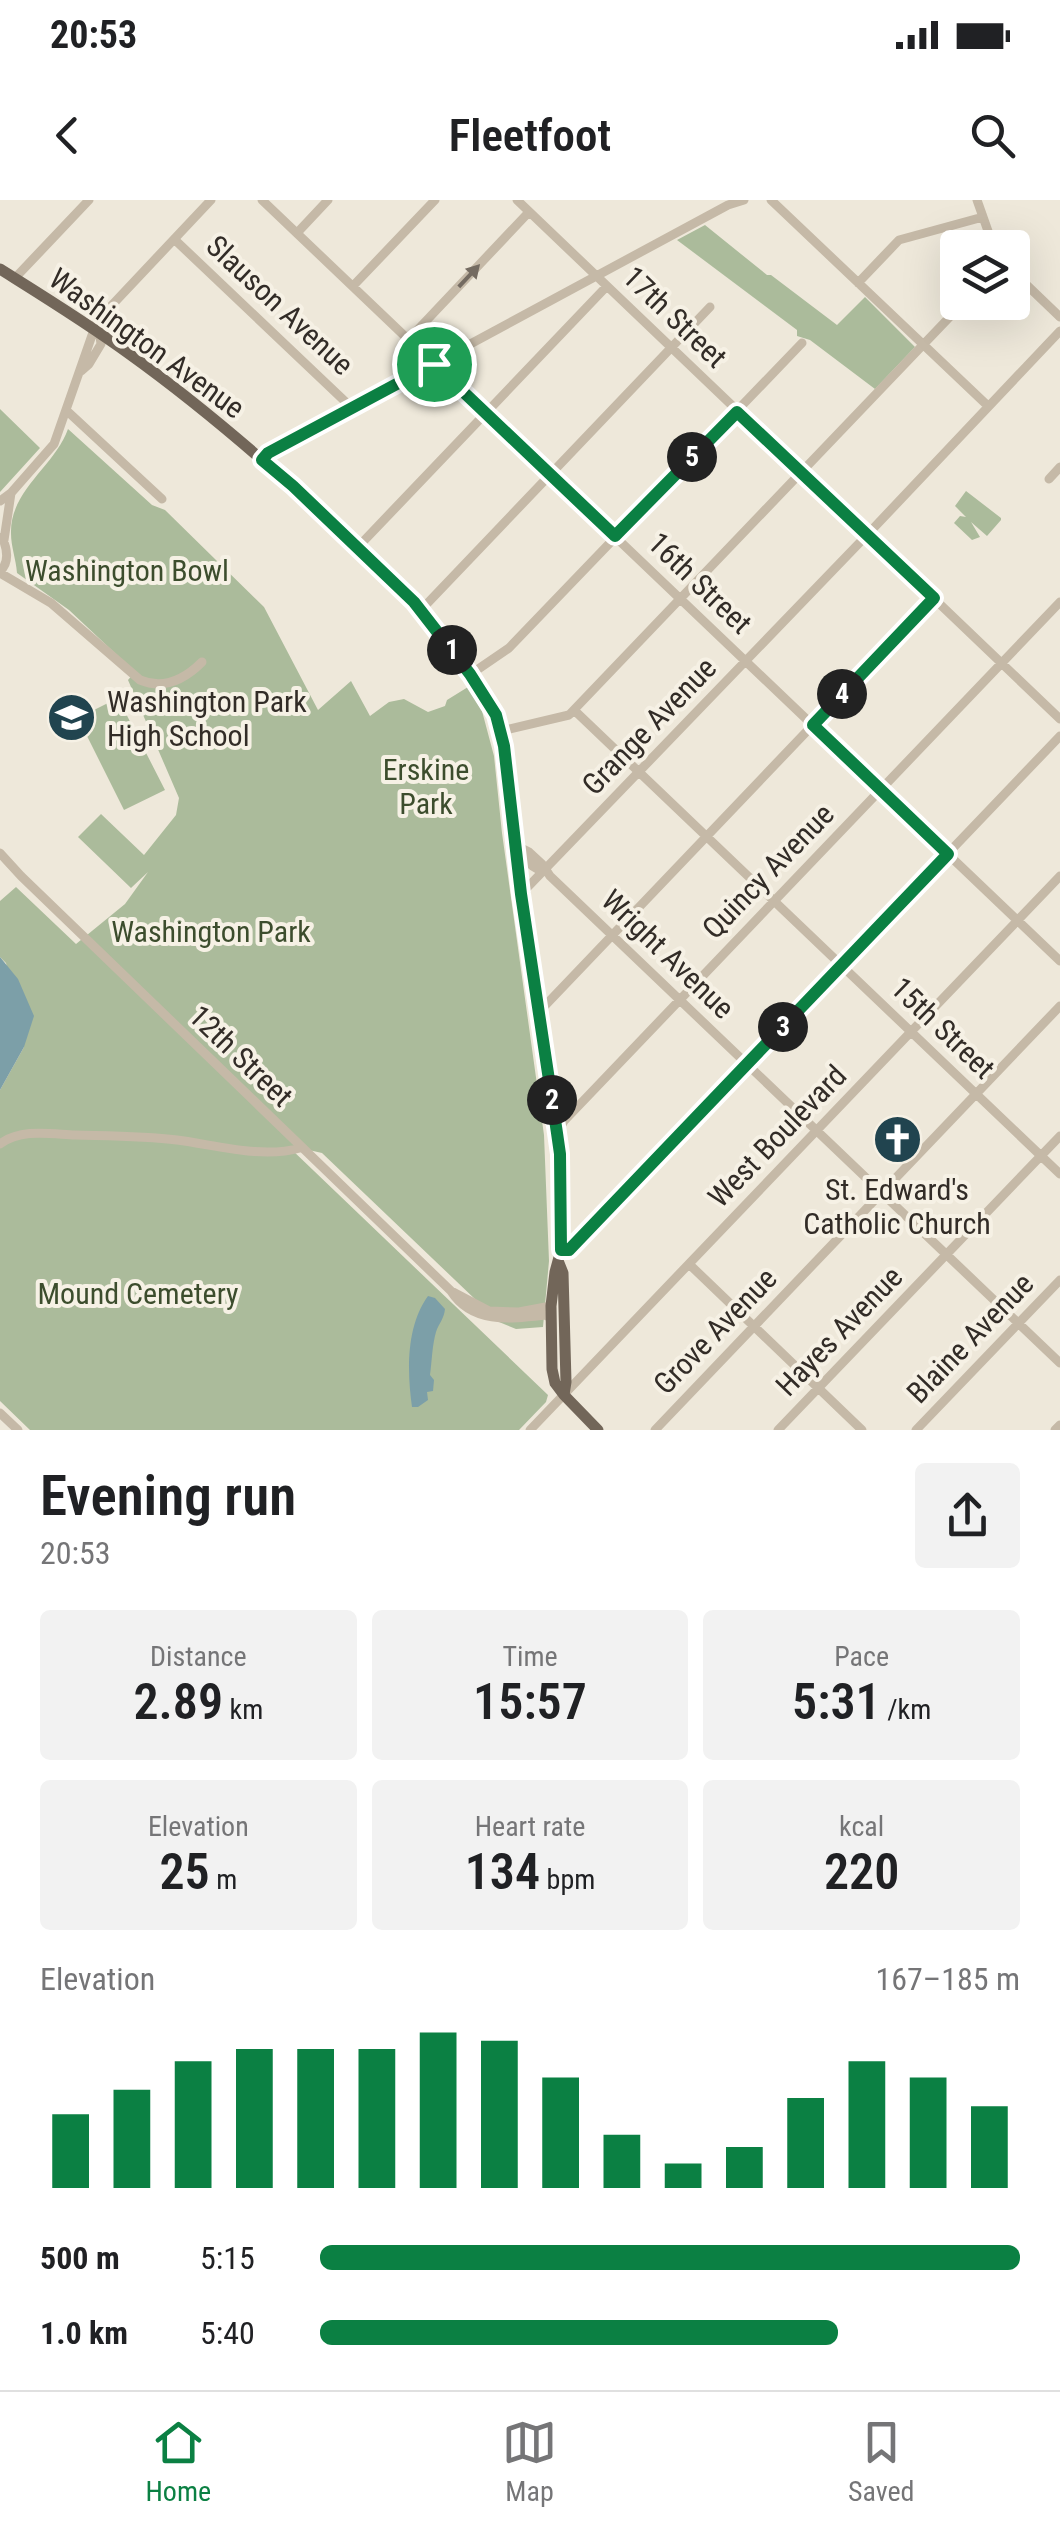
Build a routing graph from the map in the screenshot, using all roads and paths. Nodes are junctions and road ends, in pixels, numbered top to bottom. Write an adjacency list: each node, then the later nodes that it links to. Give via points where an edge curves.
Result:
1 (89, 200): 17 (street)
2 (211, 200): 14 (street)
3 (262, 200): 13 (street, 16th Street)
4 (328, 200): 13 (street)
5 (435, 200): 19 (street)
6 (517, 200): 10 (street, 17th Street)
7 (744, 200): 16 (street)
8 (771, 200): 18 (street)
9 (977, 200): 11 (street)
10 (530, 212): 16 (street, 17th Street); 27 (street, one-way to 10)
11 (983, 217): 12 (street); 18 (street, via 899,240)
12 (988, 230)
13 (297, 233): 19 (street, 16th Street)
14 (174, 239): 25 (street); 33 (street, Slauson Avenue)
15 (0, 269): 17 (main road, Washington Avenue)
16 (596, 276): 20 (street, 17th Street); 31 (street)
17 (14, 278): 25 (main road, Washington Avenue)
18 (858, 282): 29 (street)
19 (353, 286): 27 (street, 16th Street)
20 (607, 286): 30 (street, 17th Street); 36 (street)
21 (1030, 288): 23 (street)
22 (710, 308): 30 (street)
23 (1060, 316)
24 (947, 320): 29 (street)
25 (97, 328): 34 (street); 37 (main road, Washington Avenue)
26 (1060, 331): 32 (street, Grange Avenue)
27 (409, 339): 31 (street, 16th Street)
28 (802, 343): 35 (street)
29 (924, 345): 32 (street); 40 (street)
30 (672, 349): 35 (street, 17th Street); 39 (street)
31 (434, 364): 33 (street); 36 (street, 16th Street)
32 (988, 406): 47 (street, Grange Avenue)
33 (352, 408): 37 (street)
34 (66, 410): 42 (street, via 54,444); 43 (street)
35 (737, 412): 40 (street, 17th Street); 46 (street)
36 (486, 413): 39 (street, 16th Street); 48 (street)
37 (262, 460): 48 (main road, Washington Avenue)
38 (1060, 467): 41 (street)
39 (550, 474): 46 (street, 16th Street); 55 (street)
40 (802, 474): 47 (street, 17th Street); 52 (street)
41 (1049, 479)
42 (12, 492): 44 (street); 45 (street)
43 (162, 499)
44 (0, 501)
45 (2, 536): 49 (street)
46 (615, 536): 52 (street, 16th Street); 59 (street, via 508,648)
47 (867, 536): 53 (street, 17th Street); 56 (street, Grange Avenue)
48 (358, 548): 55 (main road, Washington Avenue)
49 (6, 558): 50 (street); 51 (street)
50 (0, 572): 51 (street)
51 (24, 586): 57 (street, via 148,684 183,678)
52 (680, 598): 56 (street, 16th Street); 60 (street)
53 (934, 598): 58 (street, 17th Street); 62 (street)
54 (1060, 602): 58 (street, Quincy Avenue)
55 (421, 610): 59 (main road, Washington Avenue)
56 (745, 661): 62 (street, 16th Street); 65 (street, Grange Avenue)
57 (202, 662)
58 (1002, 662): 61 (street, 17th Street); 66 (street, Quincy Avenue)
59 (470, 674): 63 (main road, Washington Avenue)
60 (574, 710): 63 (street); 65 (street, 15th Street)
61 (1060, 718)
62 (813, 725): 66 (street, 16th Street); 67 (street)
63 (501, 731): 68 (main road, Washington Avenue)
64 (1060, 736): 70 (street)
65 (639, 772): 67 (street, 15th Street); 71 (street, Grange Avenue)
66 (880, 790): 70 (street, 16th Street); 74 (street, Quincy Avenue)
67 (706, 837): 74 (street, 15th Street); 76 (street)
68 (515, 845): 71 (street, Wright Avenue); 73 (main road, Washington Avenue)
69 (0, 854): 89 (street, 12th Street)
70 (948, 854): 75 (street, 16th Street); 78 (street)
71 (545, 871): 73 (street, Grange Avenue); 76 (street, Wright Avenue)
72 (1060, 876): 75 (street, West Boulevard)
73 (521, 894): 81 (main road, Washington Avenue)
74 (774, 901): 78 (street, 15th Street); 79 (street, Quincy Avenue)
75 (1017, 920): 77 (street, 16th Street); 82 (street, West Boulevard)
76 (612, 936): 79 (street, Wright Avenue); 81 (street)
77 (1060, 961)
78 (841, 966): 82 (street, 15th Street); 83 (street)
79 (680, 1000): 83 (street, Wright Avenue); 86 (street, Quincy Avenue)
80 (1060, 1006): 84 (street, Grove Avenue)
81 (538, 1013): 86 (main road, Washington Avenue)
82 (911, 1032): 84 (street, 15th Street); 85 (street, West Boulevard)
83 (747, 1064): 85 (street, Wright Avenue); 94 (street)
84 (976, 1094): 90 (street, 15th Street); 92 (street, Grove Avenue)
85 (816, 1130): 92 (street, Wright Avenue); 95 (street, West Boulevard)
86 (557, 1133): 94 (main road, Washington Avenue)
87 (1060, 1136): 90 (street, Hayes Avenue)
88 (0, 1144): 89 (street, via 32,1133)
89 (300, 1148): 97 (street, 12th Street, via 451,1291 490,1311)
90 (1041, 1156): 91 (street, 15th Street); 93 (street, Hayes Avenue)
91 (1060, 1174)
92 (882, 1193): 93 (street, Wright Avenue); 99 (street, Grove Avenue)
93 (946, 1254): 98 (street, Wright Avenue); 102 (street, Hayes Avenue)
94 (560, 1256): 97 (main road, Washington Avenue); 100 (main road, Washington Avenue)
95 (689, 1264): 99 (street); 103 (street, West Boulevard)
96 (1060, 1280): 98 (street, Blaine Avenue)
97 (551, 1312): 100 (main road, via 559,1315); 103 (main road, Washington Avenue, via 552,1369)
98 (1018, 1323): 101 (street, Wright Avenue); 111 (street, Blaine Avenue)
99 (754, 1326): 102 (street); 108 (street, Grove Avenue)
100 (564, 1346): 103 (main road, Washington Avenue)
101 (1060, 1362)
102 (819, 1388): 109 (street, Hayes Avenue); 110 (street)
103 (564, 1395): 106 (street, West Boulevard); 107 (main road, Washington Avenue)
104 (0, 1413): 105 (street)
105 (18, 1430)
106 (530, 1430)
107 (598, 1430)
108 (655, 1430)
109 (778, 1430)
110 (862, 1430)
111 (916, 1430)

